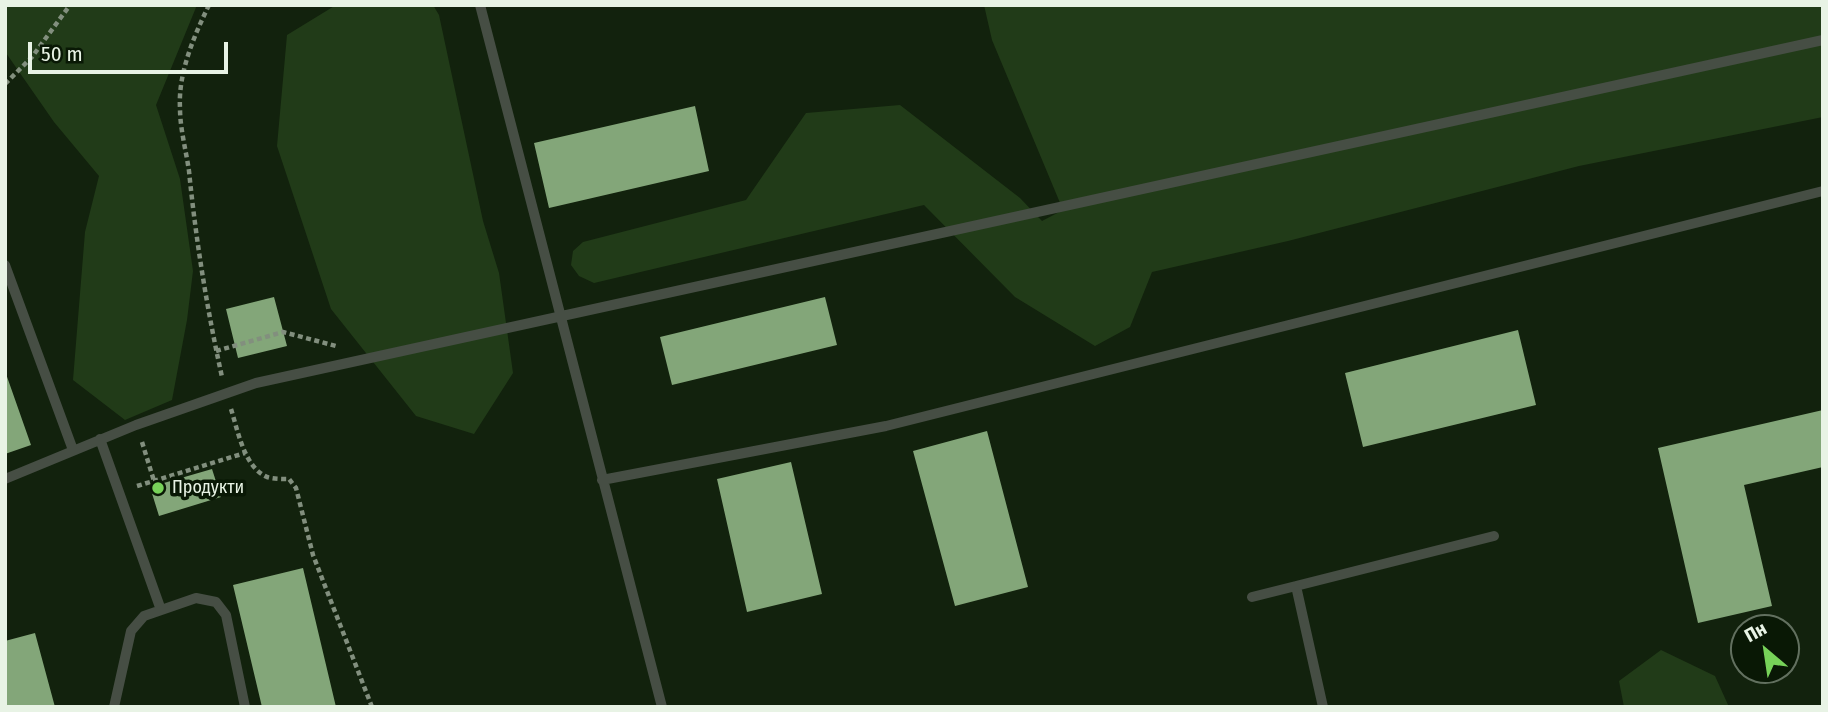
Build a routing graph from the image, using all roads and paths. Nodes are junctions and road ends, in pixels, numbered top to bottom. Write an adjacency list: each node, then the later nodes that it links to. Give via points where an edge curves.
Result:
1 (70, 5): 5 (path, via 32,57)
2 (209, 5): 10 (path, via 190,51 179,107)
3 (480, 5): 8 (lane)
4 (1823, 40): 8 (lane)
5 (5, 83)
6 (1823, 191): 17 (lane, via 886,426)
7 (5, 265): 14 (lane)
8 (559, 319): 11 (lane, via 256,383); 17 (lane)
9 (345, 348): 10 (path, via 283,332)
10 (216, 351): 11 (path)
11 (226, 394): 12 (lane); 15 (path)
12 (136, 425): 13 (lane); 15 (path, via 155,481)
13 (100, 439): 14 (lane); 21 (lane)
14 (73, 450): 16 (lane)
15 (246, 453): 24 (path, via 267,477 289,479 296,488 313,555)
16 (5, 479)
17 (602, 480): 25 (lane)
18 (1494, 536): 19 (lane)
19 (1296, 586): 20 (lane); 26 (lane)
20 (1252, 597)
21 (160, 610): 22 (lane, via 144,616 131,631); 23 (lane, via 196,598 216,602 226,615)
22 (114, 707)
23 (245, 707)
24 (372, 707)
25 (662, 707)
26 (1323, 707)

